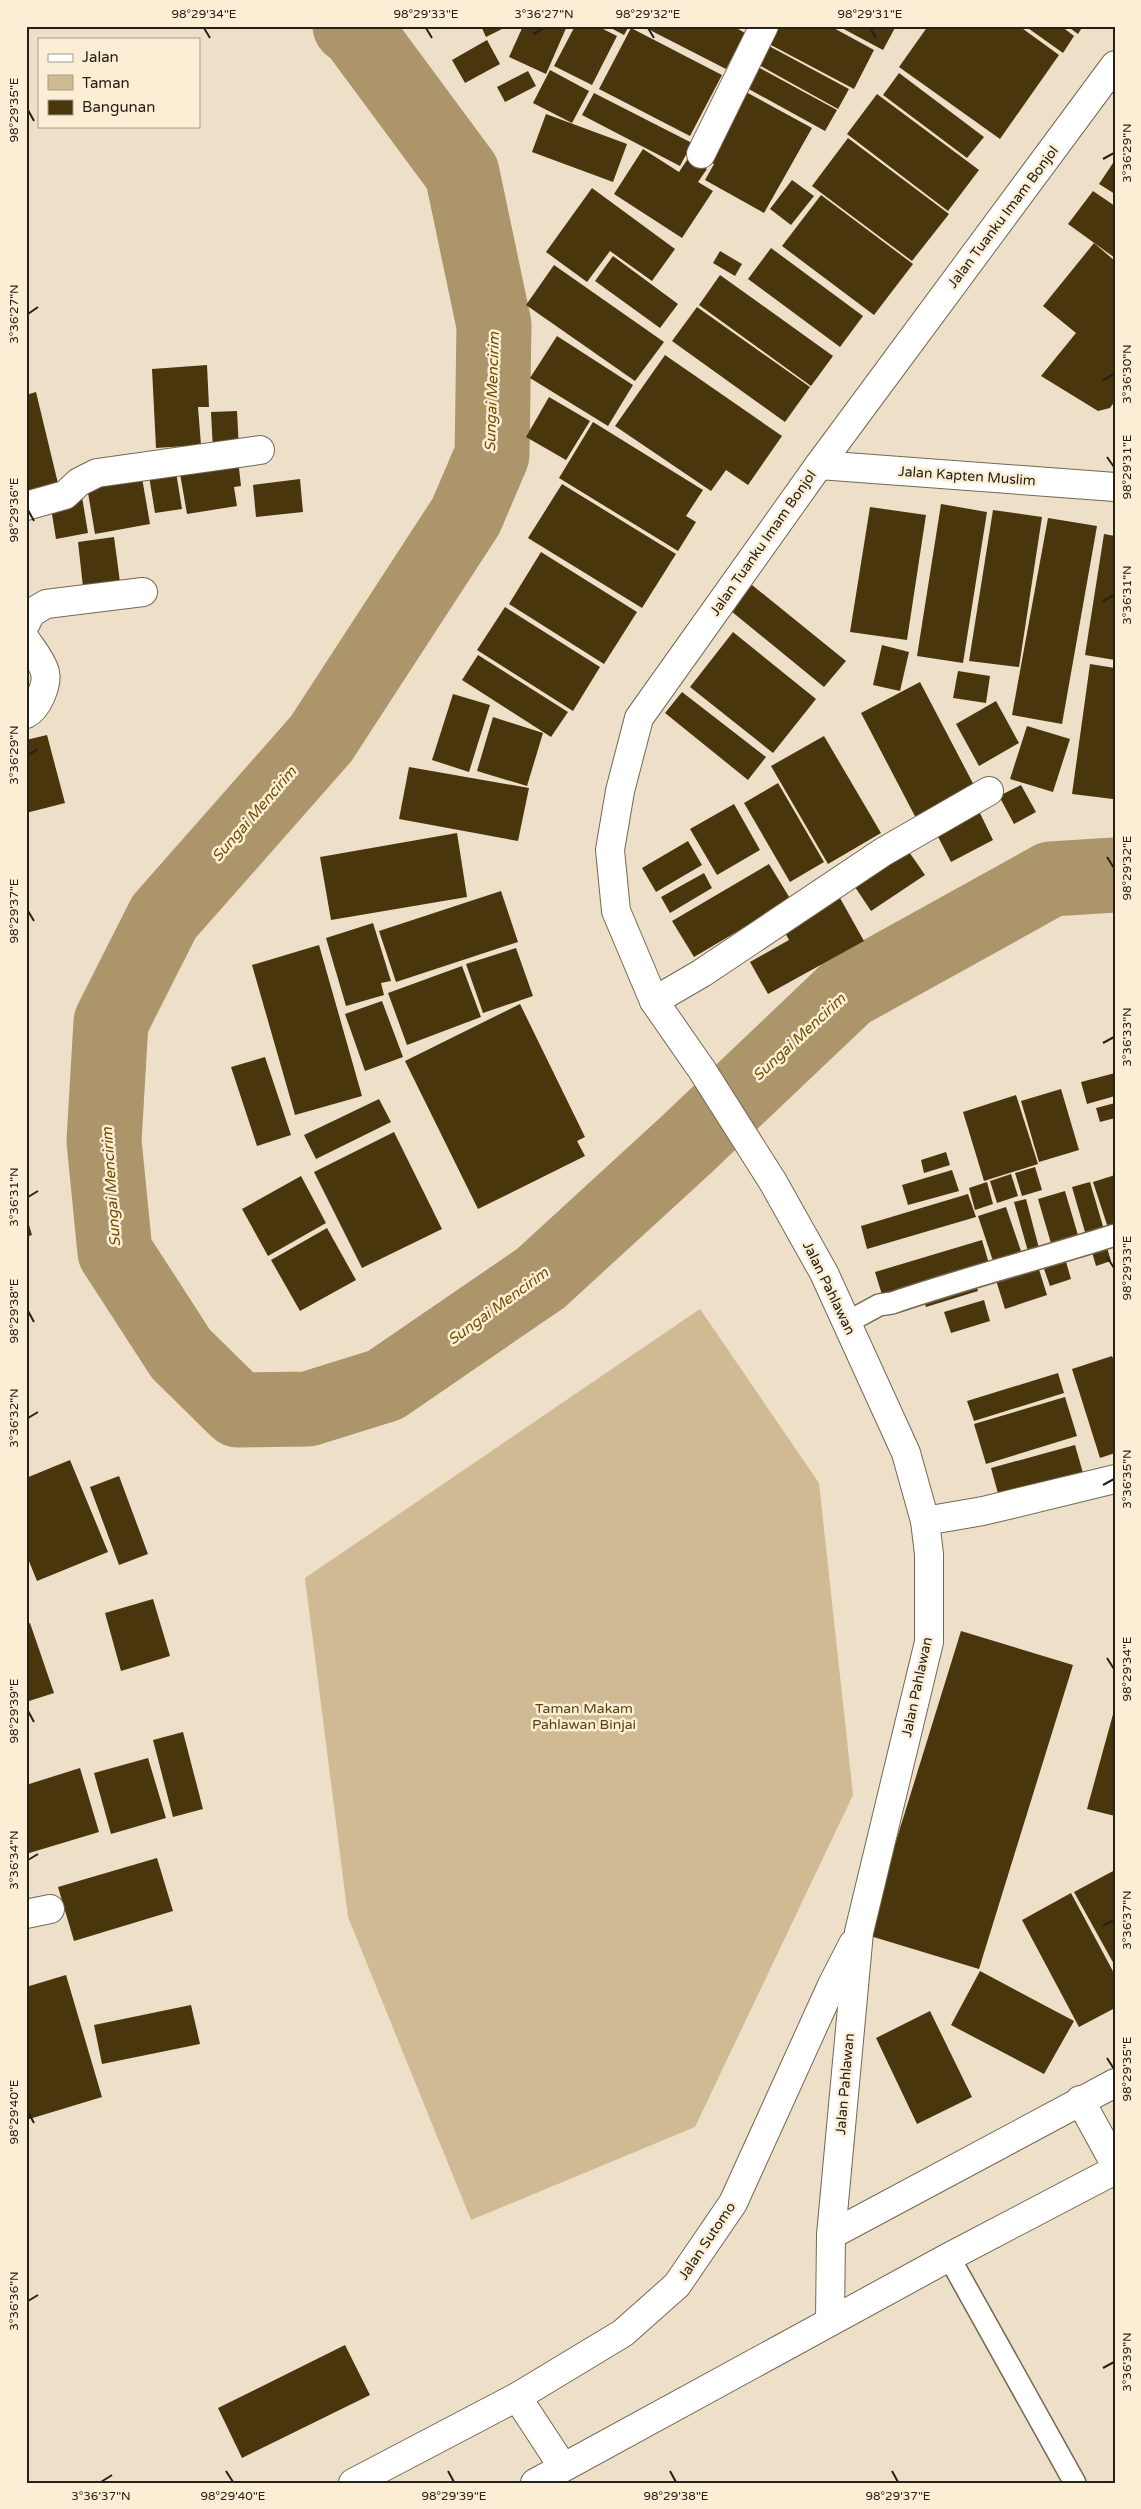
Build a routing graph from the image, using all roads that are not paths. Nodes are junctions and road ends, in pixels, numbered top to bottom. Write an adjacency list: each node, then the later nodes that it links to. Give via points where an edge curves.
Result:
1 (764, 26): 3 (main road)
2 (1115, 66): 5 (main road, Jalan Tuanku Imam Bonjol)
3 (701, 154)
4 (260, 450): 7 (main road, via 97,473 79,482 65,495)
5 (818, 465): 6 (main road, Jalan Kapten Muslim); 13 (main road, Jalan Tuanku Imam Bonjol, via 639,718 620,791 610,850 616,911)
6 (1115, 486)
7 (26, 506)
8 (144, 592): 9 (main road, via 46,604 31,613)
9 (26, 622)
10 (26, 640): 11 (main road, via 45,672 41,696)
11 (26, 714)
12 (989, 791): 13 (main road, via 883,852 702,973)
13 (654, 1001): 14 (main road, Jalan Tuanku Imam Bonjol)
14 (702, 1070): 16 (main road, Jalan Pahlawan, via 773,1182 824,1273)
15 (1115, 1235): 16 (lane, via 879,1305)
16 (846, 1323): 18 (main road, Jalan Pahlawan, via 906,1453)
17 (1115, 1479): 18 (main road, via 983,1511)
18 (924, 1521): 19 (main road, Jalan Pahlawan, via 929,1554 930,1642)
19 (859, 1932): 24 (main road, Jalan Pahlawan); 27 (main road, Jalan Sutomo, via 733,2203 678,2285 622,2333)
20 (1115, 2082): 21 (main road)
21 (1080, 2100): 22 (main road); 24 (main road)
22 (1115, 2164)
23 (1115, 2170): 25 (main road)
24 (831, 2235): 26 (main road, Jalan Pahlawan)
25 (949, 2257): 26 (main road); 31 (lane)
26 (830, 2321): 28 (main road)
27 (517, 2397): 28 (main road); 29 (main road, Jalan Sutomo)
28 (563, 2468): 30 (main road)
29 (352, 2483)
30 (535, 2483)
31 (1075, 2483)

